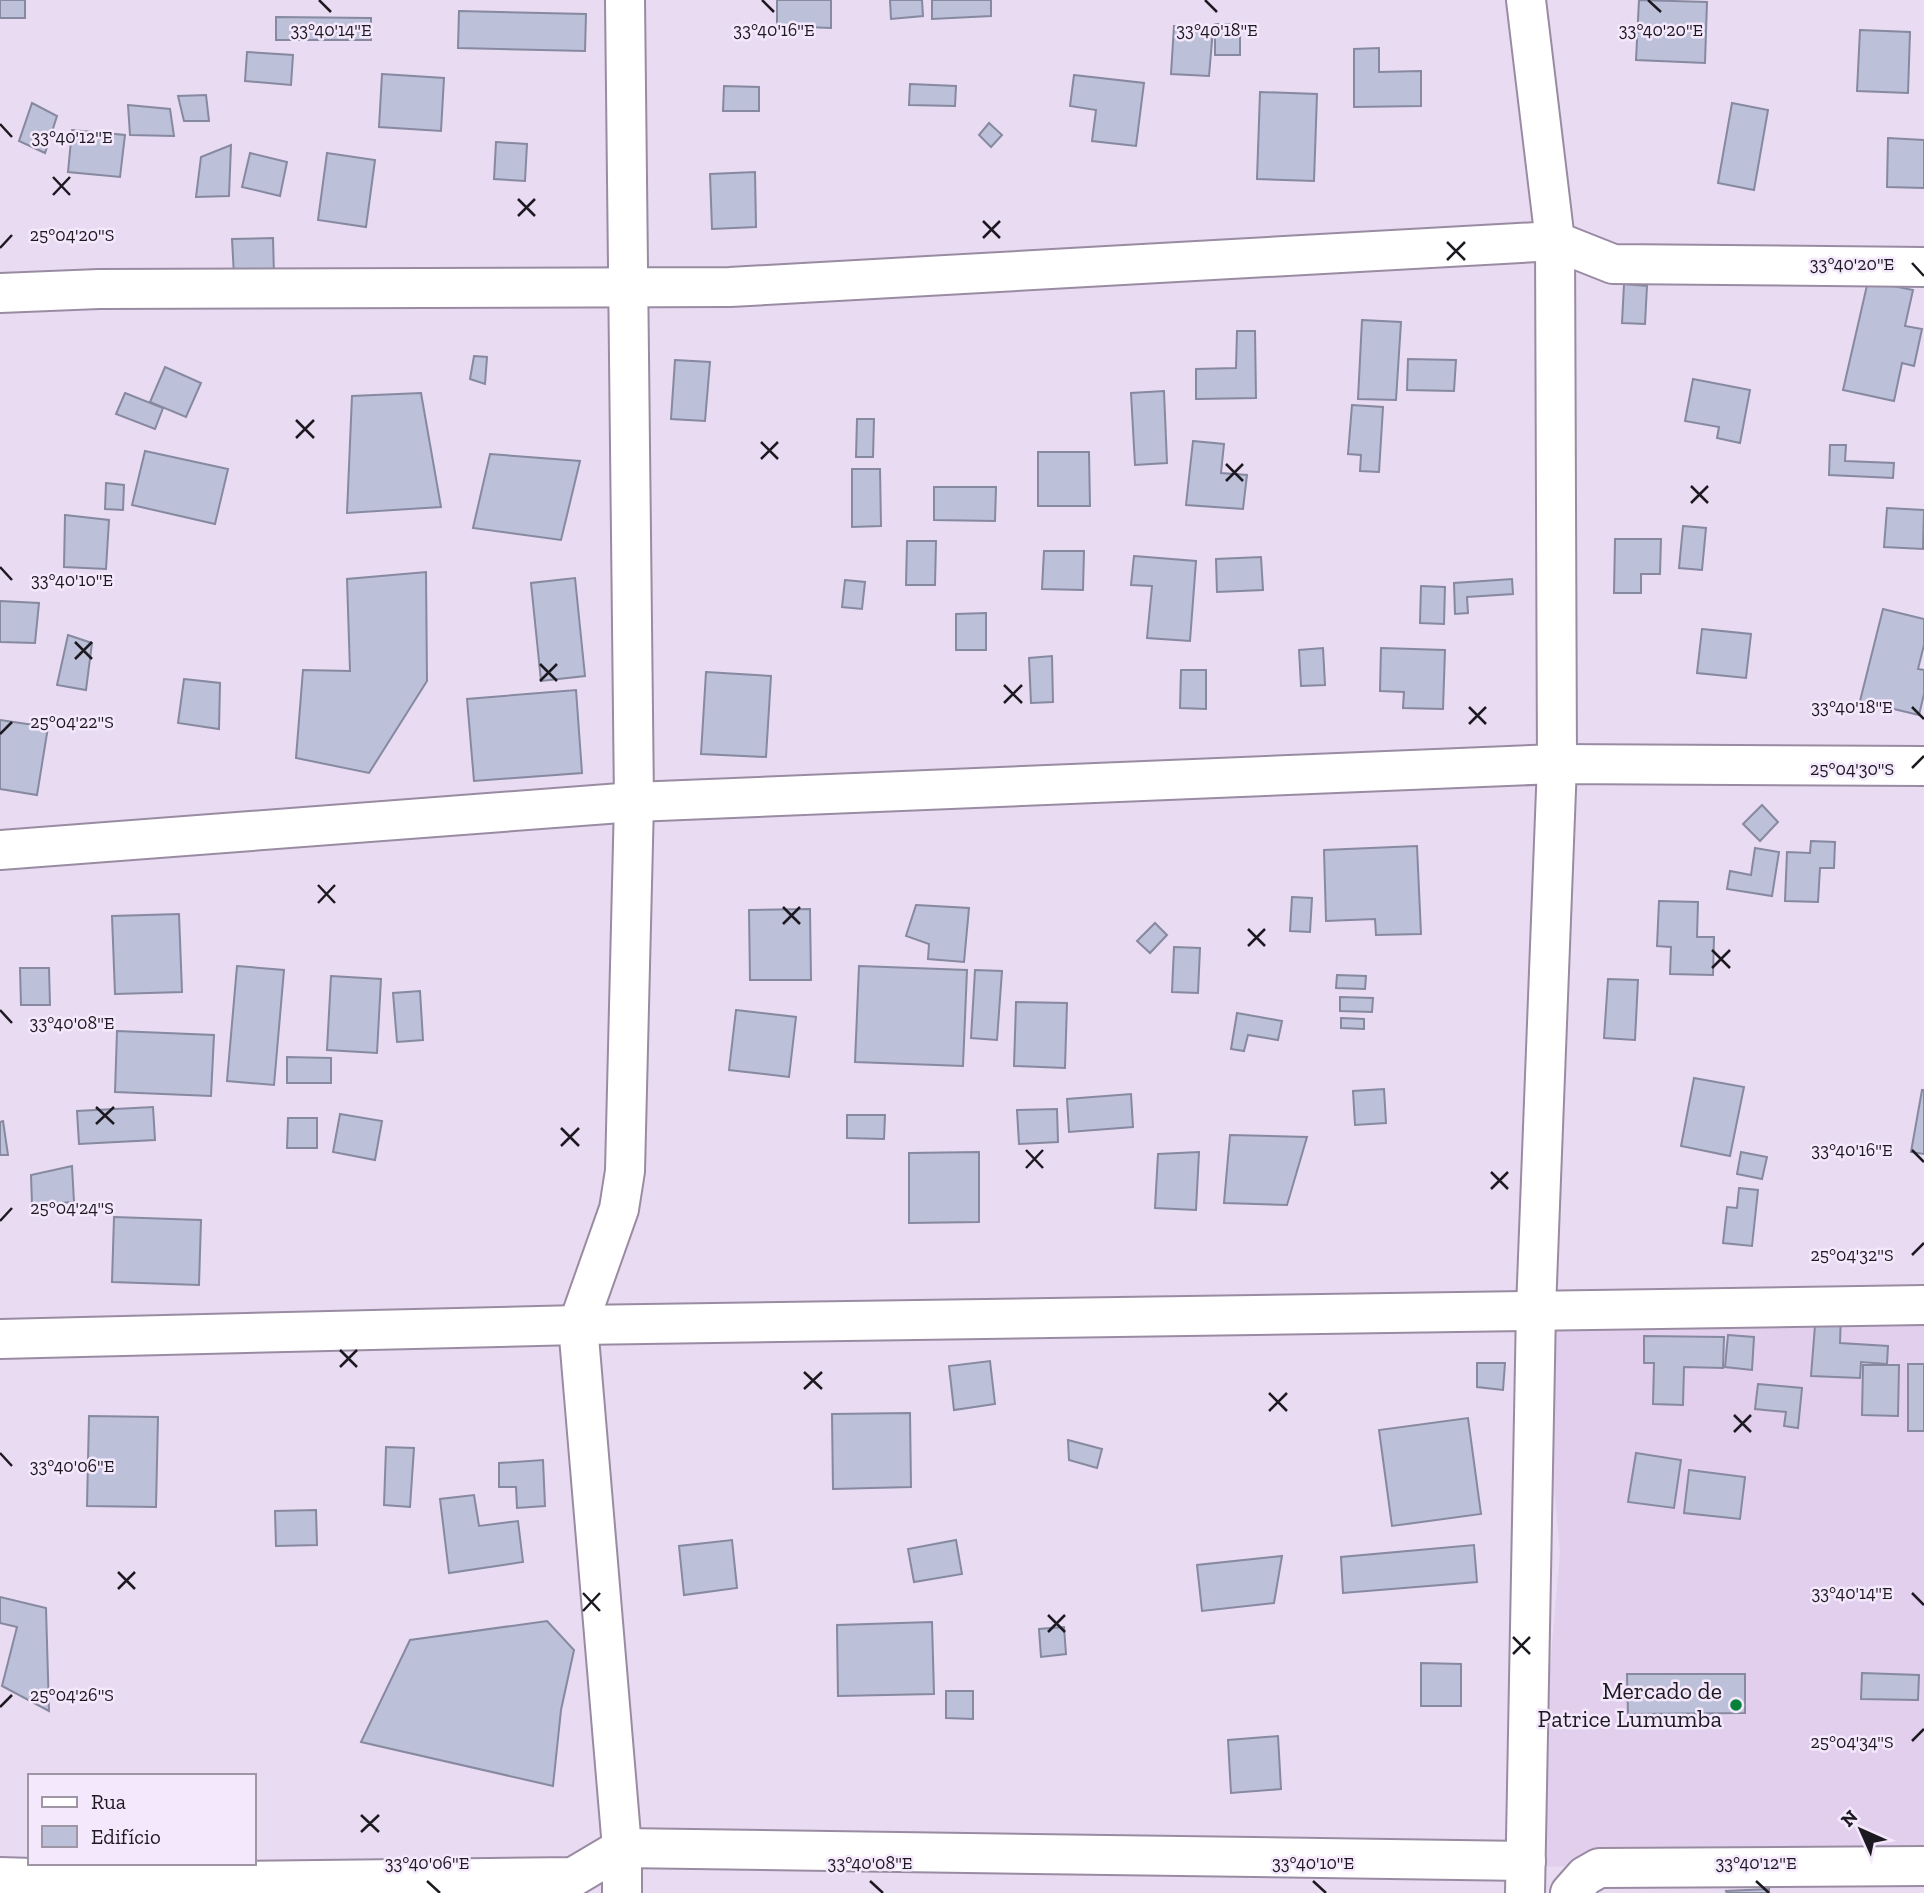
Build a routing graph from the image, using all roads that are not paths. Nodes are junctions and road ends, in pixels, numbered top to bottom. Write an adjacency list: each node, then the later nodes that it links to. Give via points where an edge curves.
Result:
1 (625, 0): 5 (street)
2 (1526, 0): 3 (street)
3 (1555, 241): 4 (street, via 1613,264); 5 (street, via 730,287); 7 (street)
4 (1924, 267)
5 (626, 285): 6 (street); 9 (street)
6 (0, 293)
7 (1557, 764): 8 (street); 9 (street); 12 (street)
8 (1924, 766)
9 (634, 802): 10 (street); 13 (street, via 625,1171 619,1209)
10 (0, 850)
11 (1924, 1305): 12 (street)
12 (1536, 1309): 13 (street); 18 (street)
13 (578, 1325): 14 (street); 15 (street)
14 (0, 1339)
15 (622, 1848): 17 (street, via 573,1877 161,1882); 18 (street); 19 (street)
16 (1924, 1866): 20 (street, via 1599,1868)
17 (0, 1877)
18 (1526, 1877)
19 (622, 1893)
20 (1570, 1893)

